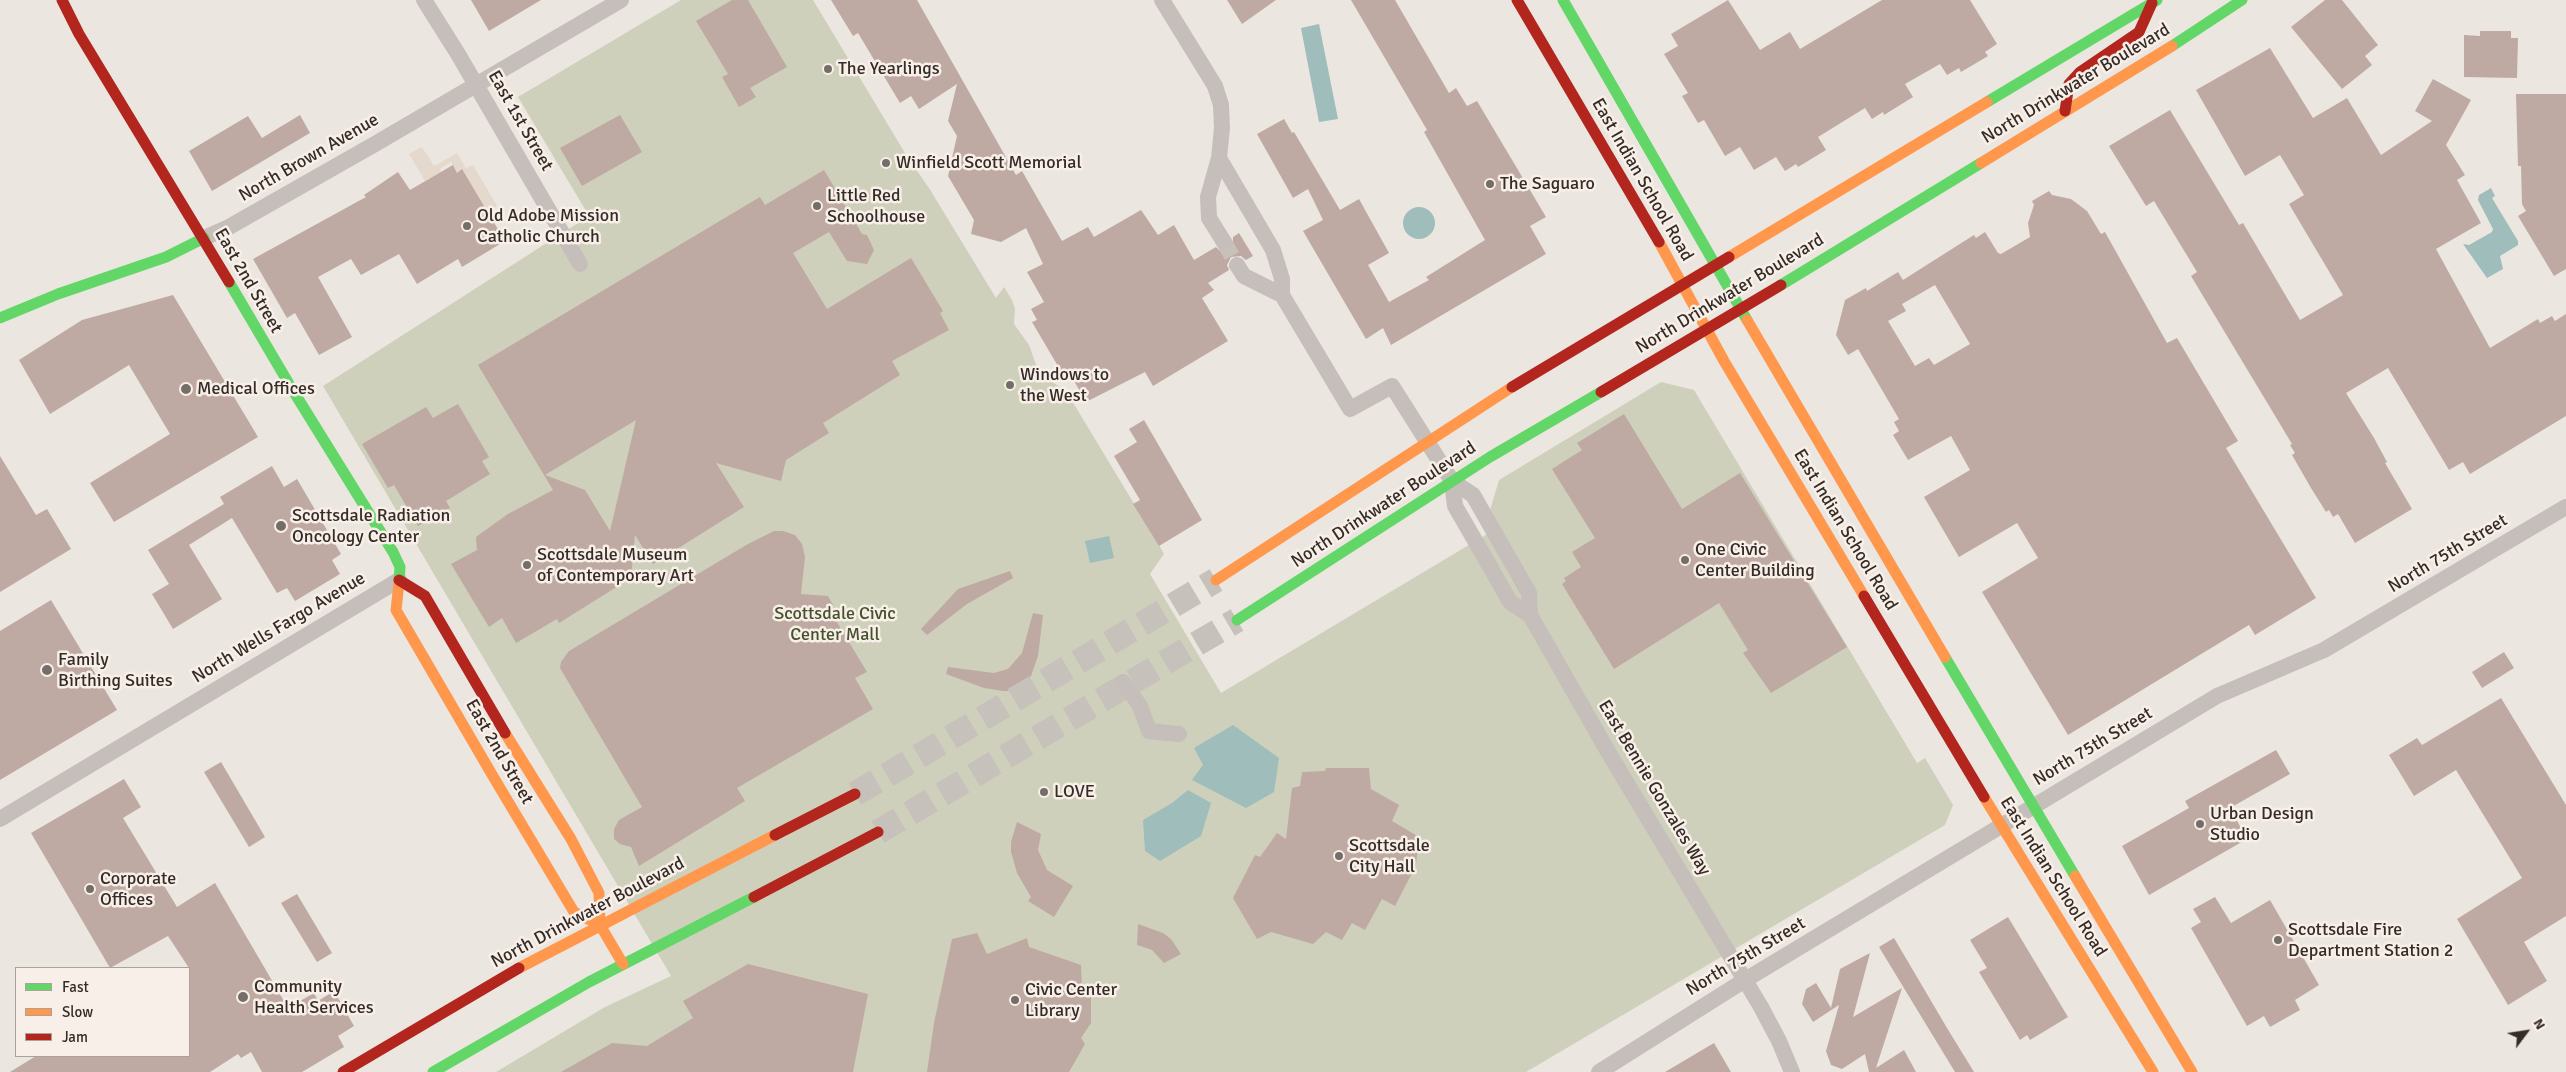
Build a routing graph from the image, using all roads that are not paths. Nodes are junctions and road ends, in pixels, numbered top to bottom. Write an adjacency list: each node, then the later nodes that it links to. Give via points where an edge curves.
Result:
1 (62, 0): 12 (main road, East 2nd Street)
2 (424, 0): 9 (street, East 1st Street)
3 (622, 0): 9 (street, North Brown Avenue)
4 (1162, 0): 11 (street, via 1215,86 1221,112)
5 (1517, 0): 17 (main road, East Indian School Road)
6 (1563, 0): 16 (main road, East Indian School Road)
7 (2242, 0): 10 (main road, North Drinkwater Boulevard)
8 (2154, 1): 10 (main road, via 2138,32 2080,72 2069,84); 16 (main road, North Drinkwater Boulevard)
9 (476, 85): 12 (street, North Brown Avenue, via 229,227); 14 (street, East 1st Street)
10 (2065, 111): 19 (main road, North Drinkwater Boulevard)
11 (1219, 158): 13 (street, via 1208,197 1209,218); 18 (street, via 1273,250 1282,279)
12 (204, 238): 20 (main road, North Brown Avenue, via 166,257 58,294); 25 (main road, East 2nd Street, via 292,390 388,544 400,566)
13 (1224, 242)
14 (580, 264)
15 (1237, 265): 18 (street, via 1244,276)
16 (1716, 265): 17 (main road, North Drinkwater Boulevard); 19 (main road, East Indian School Road)
17 (1683, 284): 21 (main road, East Indian School Road); 22 (main road, North Drinkwater Boulevard)
18 (1282, 295): 22 (street, via 1350,409 1392,386)
19 (1741, 309): 21 (main road, North Drinkwater Boulevard); 31 (main road, East Indian School Road)
20 (0, 318)
21 (1708, 330): 23 (main road, North Drinkwater Boulevard); 33 (main road, East Indian School Road)
22 (1426, 442): 23 (street); 26 (main road, North Drinkwater Boulevard)
23 (1452, 481): 27 (main road, North Drinkwater Boulevard); 37 (street, East Bennie Gonzales Way, via 1455,506 1501,587 1510,602 1530,615)
24 (2566, 507): 31 (street, North 75th Street, via 2324,650 2217,696)
25 (399, 580): 32 (street, North Wells Fargo Avenue); 35 (main road, East 2nd Street, via 425,596 570,839 599,893); 35 (main road, East 2nd Street, via 396,610 574,912)
26 (1216, 580)
27 (1237, 620)
28 (1123, 682): 29 (street, via 1140,706 1149,731)
29 (1179, 734)
30 (855, 794): 35 (main road, North Drinkwater Boulevard)
31 (2032, 807): 33 (street, North 75th Street); 43 (main road, East Indian School Road)
32 (0, 819)
33 (2001, 826): 37 (street, North 75th Street); 42 (main road, East Indian School Road)
34 (878, 832): 36 (main road)
35 (600, 925): 36 (main road, East 2nd Street); 38 (main road, North Drinkwater Boulevard, via 486,986)
36 (623, 964): 39 (main road)
37 (1745, 980): 40 (street, North 75th Street); 41 (street, East Bennie Gonzales Way, via 1779,1041)
38 (343, 1072)
39 (433, 1072)
40 (1599, 1072)
41 (1792, 1072)
42 (2153, 1072)
43 (2192, 1072)

